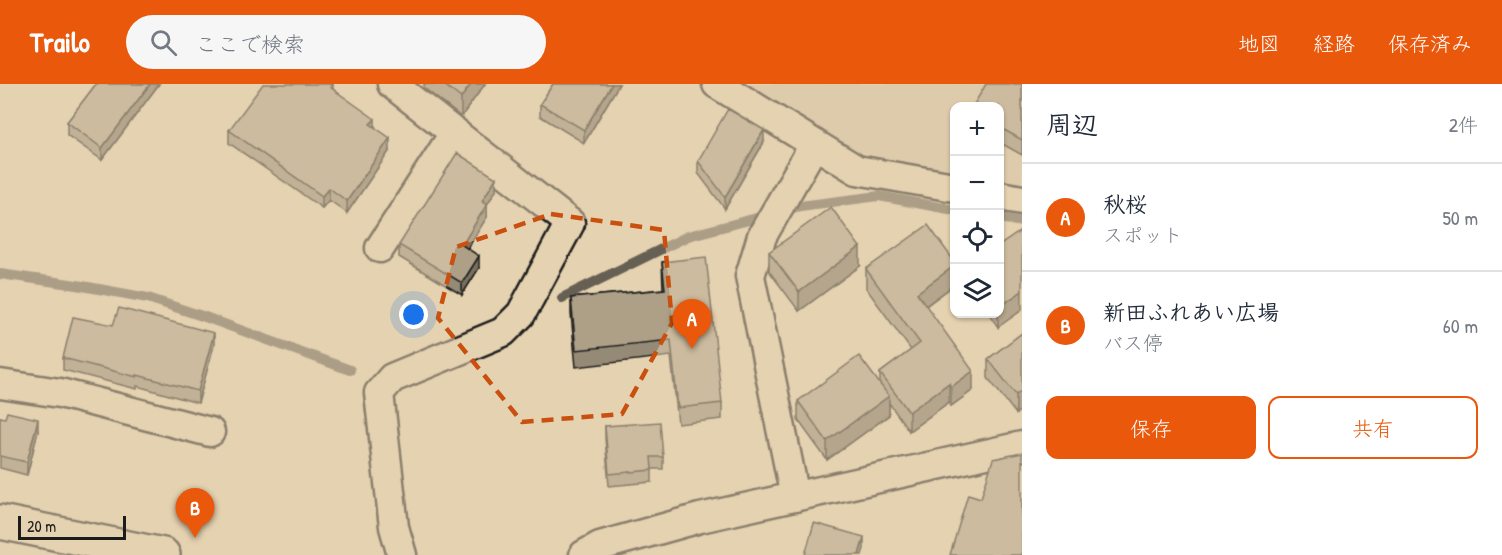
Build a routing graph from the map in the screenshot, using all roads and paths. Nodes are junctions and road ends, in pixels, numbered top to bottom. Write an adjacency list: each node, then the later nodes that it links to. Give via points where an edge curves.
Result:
1 (717, 84): 4 (street)
2 (394, 85): 3 (street)
3 (455, 132): 8 (street); 15 (street, via 570,223 520,314 503,332 392,378 379,393 394,527)
4 (814, 145): 5 (street, via 857,170); 12 (street, via 762,236 750,276)
5 (950, 186)
6 (1004, 197): 7 (street)
7 (1022, 200)
8 (380, 248)
9 (0, 384): 10 (street, via 60,393)
10 (210, 432)
11 (1022, 446): 12 (street)
12 (795, 497): 16 (street, via 678,524 600,546)
13 (0, 522): 14 (street)
14 (163, 555)
15 (402, 555)
16 (584, 555)

